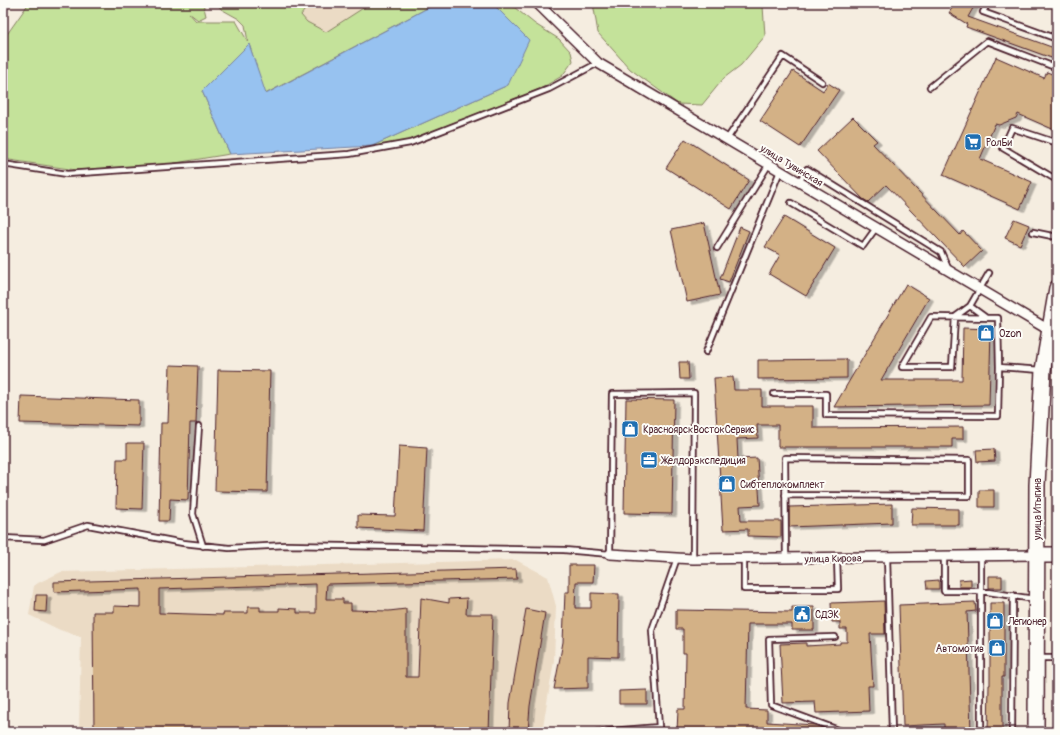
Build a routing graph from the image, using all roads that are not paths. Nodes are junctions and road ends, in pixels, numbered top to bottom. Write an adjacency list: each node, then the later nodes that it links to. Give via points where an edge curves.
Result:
1 (537, 3): 5 (street, улица Тувинская)
2 (988, 3): 4 (lane, via 983,12)
3 (1057, 28): 4 (lane)
4 (1055, 38)
5 (598, 63): 9 (street, улица Тувинская); 11 (lane, via 549,89 410,143 349,154 67,174)
6 (1057, 68): 8 (lane, via 987,40)
7 (822, 82): 9 (lane, via 783,56)
8 (930, 88)
9 (727, 139): 12 (street, улица Тувинская)
10 (1057, 143): 15 (lane, via 1012,128 1003,148)
11 (3, 164)
12 (768, 164): 13 (street, улица Тувинская); 21 (lane)
13 (780, 171): 16 (street, улица Тувинская); 30 (lane)
14 (1057, 173): 15 (lane)
15 (1056, 179)
16 (799, 182): 18 (street, улица Тувинская); 22 (lane, via 807,169 941,252)
17 (791, 204): 18 (lane, via 863,246)
18 (876, 228): 22 (street, улица Тувинская)
19 (1033, 232): 20 (lane)
20 (1057, 237)
21 (716, 248)
22 (949, 272): 25 (street, улица Тувинская)
23 (989, 273): 25 (lane)
24 (1057, 288): 29 (main road, улица Итыгина)
25 (980, 290): 26 (lane); 29 (street, улица Тувинская)
26 (970, 306): 27 (lane); 28 (lane)
27 (954, 317): 27 (lane, via 952,367 902,366 930,317); 28 (lane)
28 (986, 317): 31 (lane, via 998,318)
29 (1049, 330): 32 (main road, улица Итыгина)
30 (706, 352)
31 (999, 367): 32 (lane); 33 (lane, via 998,416 826,415 826,394)
32 (1043, 370): 40 (main road, улица Итыгина, via 1037,485)
33 (774, 394)
34 (199, 426): 37 (lane, via 194,514)
35 (785, 495): 35 (lane, via 785,458 969,460 969,496); 45 (lane)
36 (3, 538): 37 (lane, via 44,540 88,525)
37 (203, 546): 38 (lane, via 564,550)
38 (610, 554): 44 (street, улица Кирова); 47 (lane, via 612,394 694,393)
39 (981, 555): 40 (street, улица Кирова); 42 (street, улица Кирова); 49 (lane)
40 (1037, 555): 41 (main road, улица Кирова); 51 (main road, улица Итыгина)
41 (1057, 555)
42 (944, 556): 43 (street, улица Кирова); 49 (lane, via 944,591)
43 (887, 557): 46 (street, улица Кирова); 57 (lane)
44 (677, 558): 47 (street, улица Кирова); 55 (lane, via 652,630 659,727)
45 (786, 558): 46 (street, улица Кирова); 48 (street, улица Кирова)
46 (837, 558): 48 (lane, via 838,589 744,590)
47 (693, 559): 48 (street, улица Кирова)
48 (744, 559)
49 (981, 590): 50 (lane); 58 (lane)
50 (1013, 595): 51 (lane); 59 (lane)
51 (1036, 599): 53 (main road, улица Итыгина)
52 (834, 637): 56 (lane, via 769,639 771,705)
53 (1036, 658): 54 (lane); 60 (main road, улица Итыгина)
54 (1057, 658)
55 (598, 732)
56 (844, 732)
57 (892, 732)
58 (981, 732)
59 (1012, 732)
60 (1036, 732)

